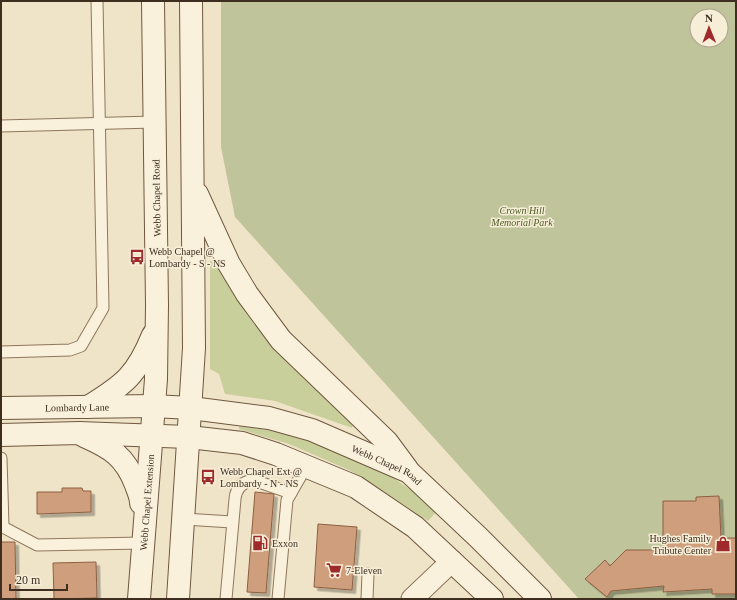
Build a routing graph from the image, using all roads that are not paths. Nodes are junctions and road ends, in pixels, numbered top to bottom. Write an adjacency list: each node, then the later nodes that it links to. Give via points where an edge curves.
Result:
1 (97, 1): 5 (lane)
2 (152, 1): 4 (main road, Webb Chapel Road)
3 (191, 1): 7 (main road)
4 (154, 122): 5 (lane); 8 (main road, Webb Chapel Road)
5 (100, 124): 6 (lane); 9 (lane, via 104,308 81,346 70,350)
6 (1, 126)
7 (194, 187): 13 (main road, via 194,348); 20 (main road, via 229,264 247,294 281,340 386,442)
8 (157, 305): 10 (main road, Webb Chapel Road); 11 (main road, via 153,335 145,357 132,376)
9 (1, 352)
10 (154, 406): 11 (main road, Lombardy Lane); 13 (main road, Webb Chapel Road); 15 (main road, Webb Chapel Extension)
11 (88, 407): 12 (main road, Lombardy Lane)
12 (1, 408)
13 (191, 408): 17 (main road); 20 (main road, Webb Chapel Road, via 269,418 312,430)
14 (79, 434): 15 (main road); 16 (main road); 25 (main road, via 106,446 122,458 130,470 141,499)
15 (151, 435): 17 (main road); 25 (main road, Webb Chapel Extension)
16 (1, 436)
17 (190, 437): 19 (main road, via 242,443); 22 (main road)
18 (1, 458): 24 (lane)
19 (307, 465): 21 (lane); 27 (main road, via 356,487 415,527)
20 (408, 472): 26 (main road, Webb Chapel Road)
21 (291, 493): 23 (lane, via 259,481 247,481 236,493); 32 (lane, via 287,500)
22 (184, 519): 23 (lane); 30 (main road)
23 (232, 522): 31 (lane)
24 (2, 526): 25 (lane, via 36,545)
25 (143, 536): 29 (main road, Webb Chapel Extension)
26 (478, 537): 27 (main road); 36 (main road, Webb Chapel Road)
27 (452, 560): 34 (street); 35 (main road)
28 (368, 574): 33 (lane)
29 (139, 599)
30 (178, 599)
31 (226, 599)
32 (278, 599)
33 (367, 599)
34 (412, 599)
35 (492, 599)
36 (540, 599)

